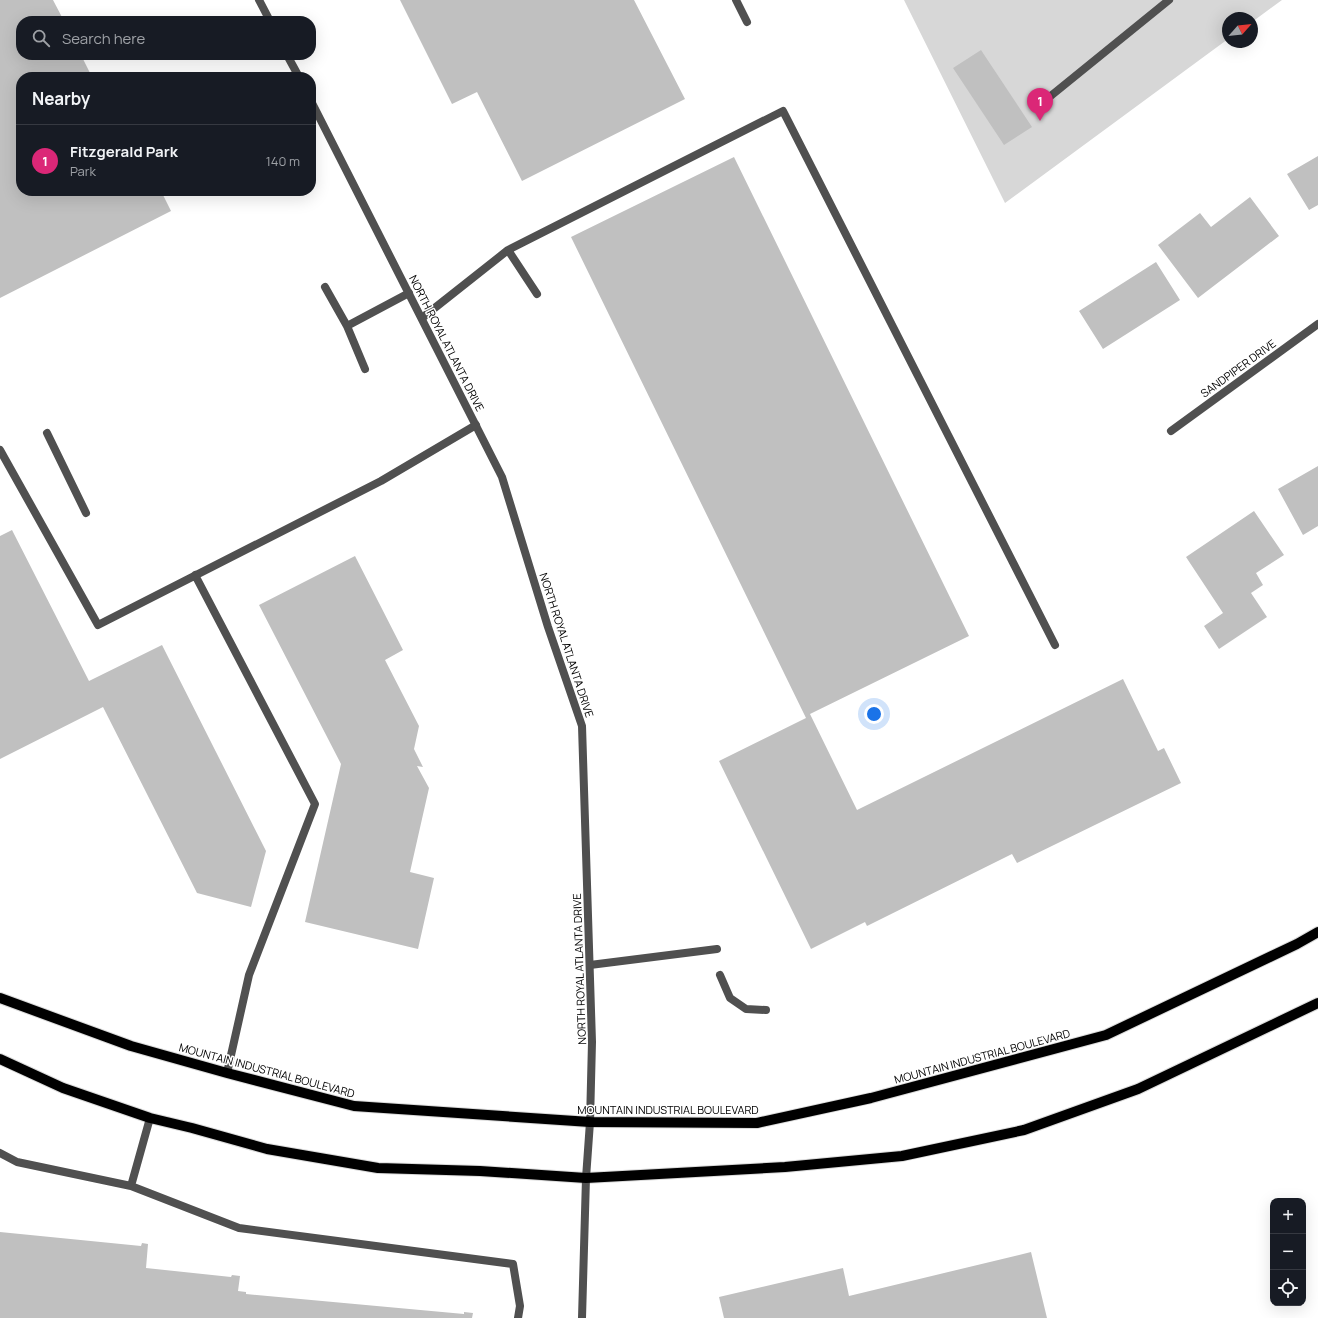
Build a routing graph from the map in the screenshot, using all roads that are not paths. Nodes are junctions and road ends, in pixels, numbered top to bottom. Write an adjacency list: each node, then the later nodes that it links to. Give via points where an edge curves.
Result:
1 (259, 0): 4 (street)
2 (736, 0): 5 (street)
3 (1169, 0): 8 (street)
4 (267, 16)
5 (747, 22)
6 (290, 60): 7 (street)
7 (296, 72)
8 (1042, 103)
9 (316, 120): 12 (street, NORTH ROYAL ATLANTA DRIVE)
10 (508, 250): 13 (street); 14 (street); 24 (street, via 783,111)
11 (325, 287): 16 (street)
12 (409, 293): 14 (street, NORTH ROYAL ATLANTA DRIVE); 16 (street)
13 (537, 294)
14 (422, 318): 18 (street, NORTH ROYAL ATLANTA DRIVE)
15 (1318, 324): 19 (street, SANDPIPER DRIVE)
16 (347, 326): 17 (street)
17 (365, 369)
18 (476, 425): 23 (street, via 381,481); 27 (street, NORTH ROYAL ATLANTA DRIVE, via 502,477 548,627 582,726)
19 (1171, 430)
20 (47, 433): 22 (street)
21 (0, 450): 23 (street, via 98,625)
22 (86, 513)
23 (195, 575): 33 (street, via 315,804 249,975)
24 (1055, 645)
25 (1318, 932): 35 (main road, MOUNTAIN INDUSTRIAL BOULEVARD, via 1106,1035 894,1092 757,1123)
26 (717, 950): 27 (street)
27 (590, 965): 35 (street, NORTH ROYAL ATLANTA DRIVE)
28 (720, 975): 31 (street, via 730,998 746,1009)
29 (0, 998): 33 (main road, MOUNTAIN INDUSTRIAL BOULEVARD, via 131,1046)
30 (1318, 1003): 37 (main road, via 1138,1089 1024,1130 902,1156 785,1167)
31 (766, 1010)
32 (0, 1059): 34 (main road, via 63,1088)
33 (227, 1073): 35 (main road, MOUNTAIN INDUSTRIAL BOULEVARD, via 354,1106)
34 (150, 1118): 37 (main road, via 267,1149 378,1168); 38 (street)
35 (590, 1122): 37 (street, NORTH ROYAL ATLANTA DRIVE)
36 (0, 1153): 38 (street, via 17,1162)
37 (586, 1178): 40 (street, NORTH ROYAL ATLANTA DRIVE)
38 (131, 1186): 39 (street, via 239,1228 513,1264 520,1306)
39 (518, 1318)
40 (582, 1318)

